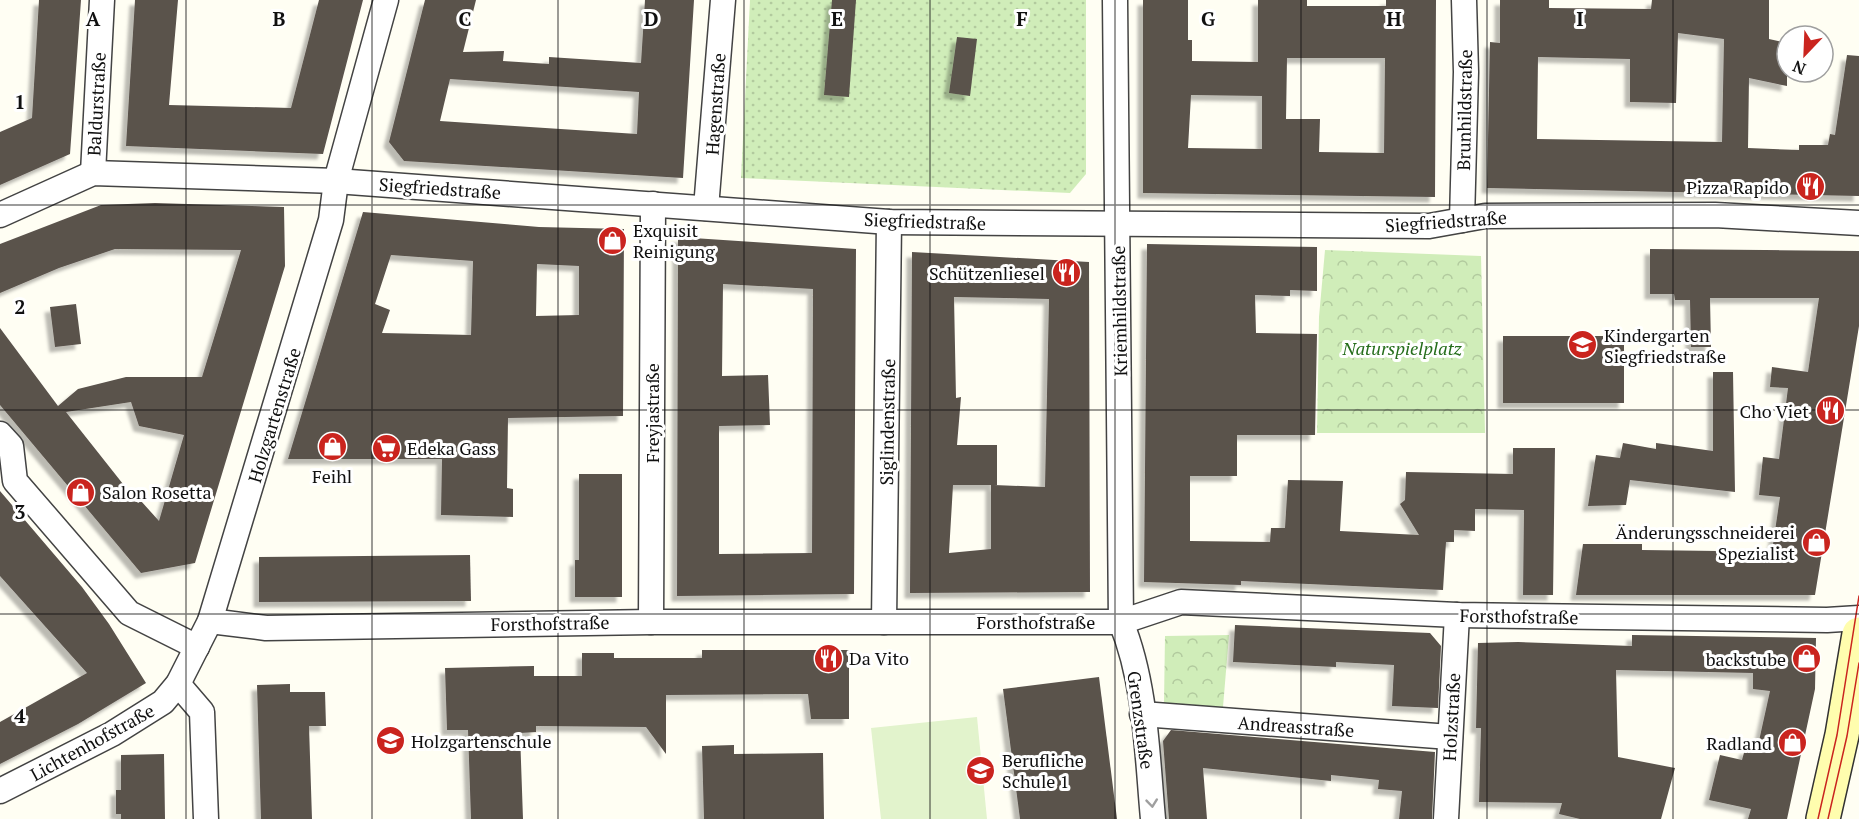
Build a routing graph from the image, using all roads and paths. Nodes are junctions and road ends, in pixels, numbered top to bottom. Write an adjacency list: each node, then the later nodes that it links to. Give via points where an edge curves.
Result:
1 (102, 0): 6 (street, Baldurstraße)
2 (386, 0): 7 (street, Holzgartenstraße)
3 (723, 0): 9 (street, Hagenstraße)
4 (1115, 0): 14 (street, Kriemhildstraße)
5 (1464, 0): 11 (street, Brunhildstraße)
6 (93, 173): 7 (street, Siegfriedstraße); 10 (street, Siegfriedstraße)
7 (336, 181): 8 (street, Siegfriedstraße); 18 (street, Holzgartenstraße, via 331,220)
8 (653, 204): 9 (street, Siegfriedstraße); 19 (street, Freyjastraße)
9 (706, 208): 12 (street, Siegfriedstraße)
10 (0, 215)
11 (1462, 220): 13 (street, Siegfriedstraße, via 1485,216 1715,215); 14 (street, Siegfriedstraße, via 1429,226)
12 (889, 222): 14 (street, Siegfriedstraße); 20 (street, Siglindenstraße)
13 (1859, 223)
14 (1117, 225): 21 (street, Kriemhildstraße)
15 (0, 434): 23 (street, via 10,446 15,482 129,613)
16 (1457, 615): 17 (street, Forsthofstraße); 21 (street, Forsthofstraße, via 1181,602); 26 (street, Holzstraße)
17 (1859, 618)
18 (210, 621): 19 (street, Forsthofstraße, via 266,628); 23 (street, Holzgartenstraße)
19 (651, 622): 20 (street, Forsthofstraße)
20 (884, 622): 21 (street, Forsthofstraße)
21 (1121, 622): 25 (street, Grenzstraße, via 1129,643)
22 (1859, 634): 31 (main road)
23 (197, 648): 24 (street, Holzgartenstraße)
24 (178, 684): 27 (street, Lichtenhofstraße, via 163,702 112,734); 28 (street, via 202,712)
25 (1142, 714): 26 (street, Andreasstraße); 29 (street, Grenzstraße, one-way to 29)
26 (1450, 737): 30 (street, Holzstraße)
27 (0, 791)
28 (206, 819)
29 (1153, 819)
30 (1446, 819)
31 (1823, 819)

